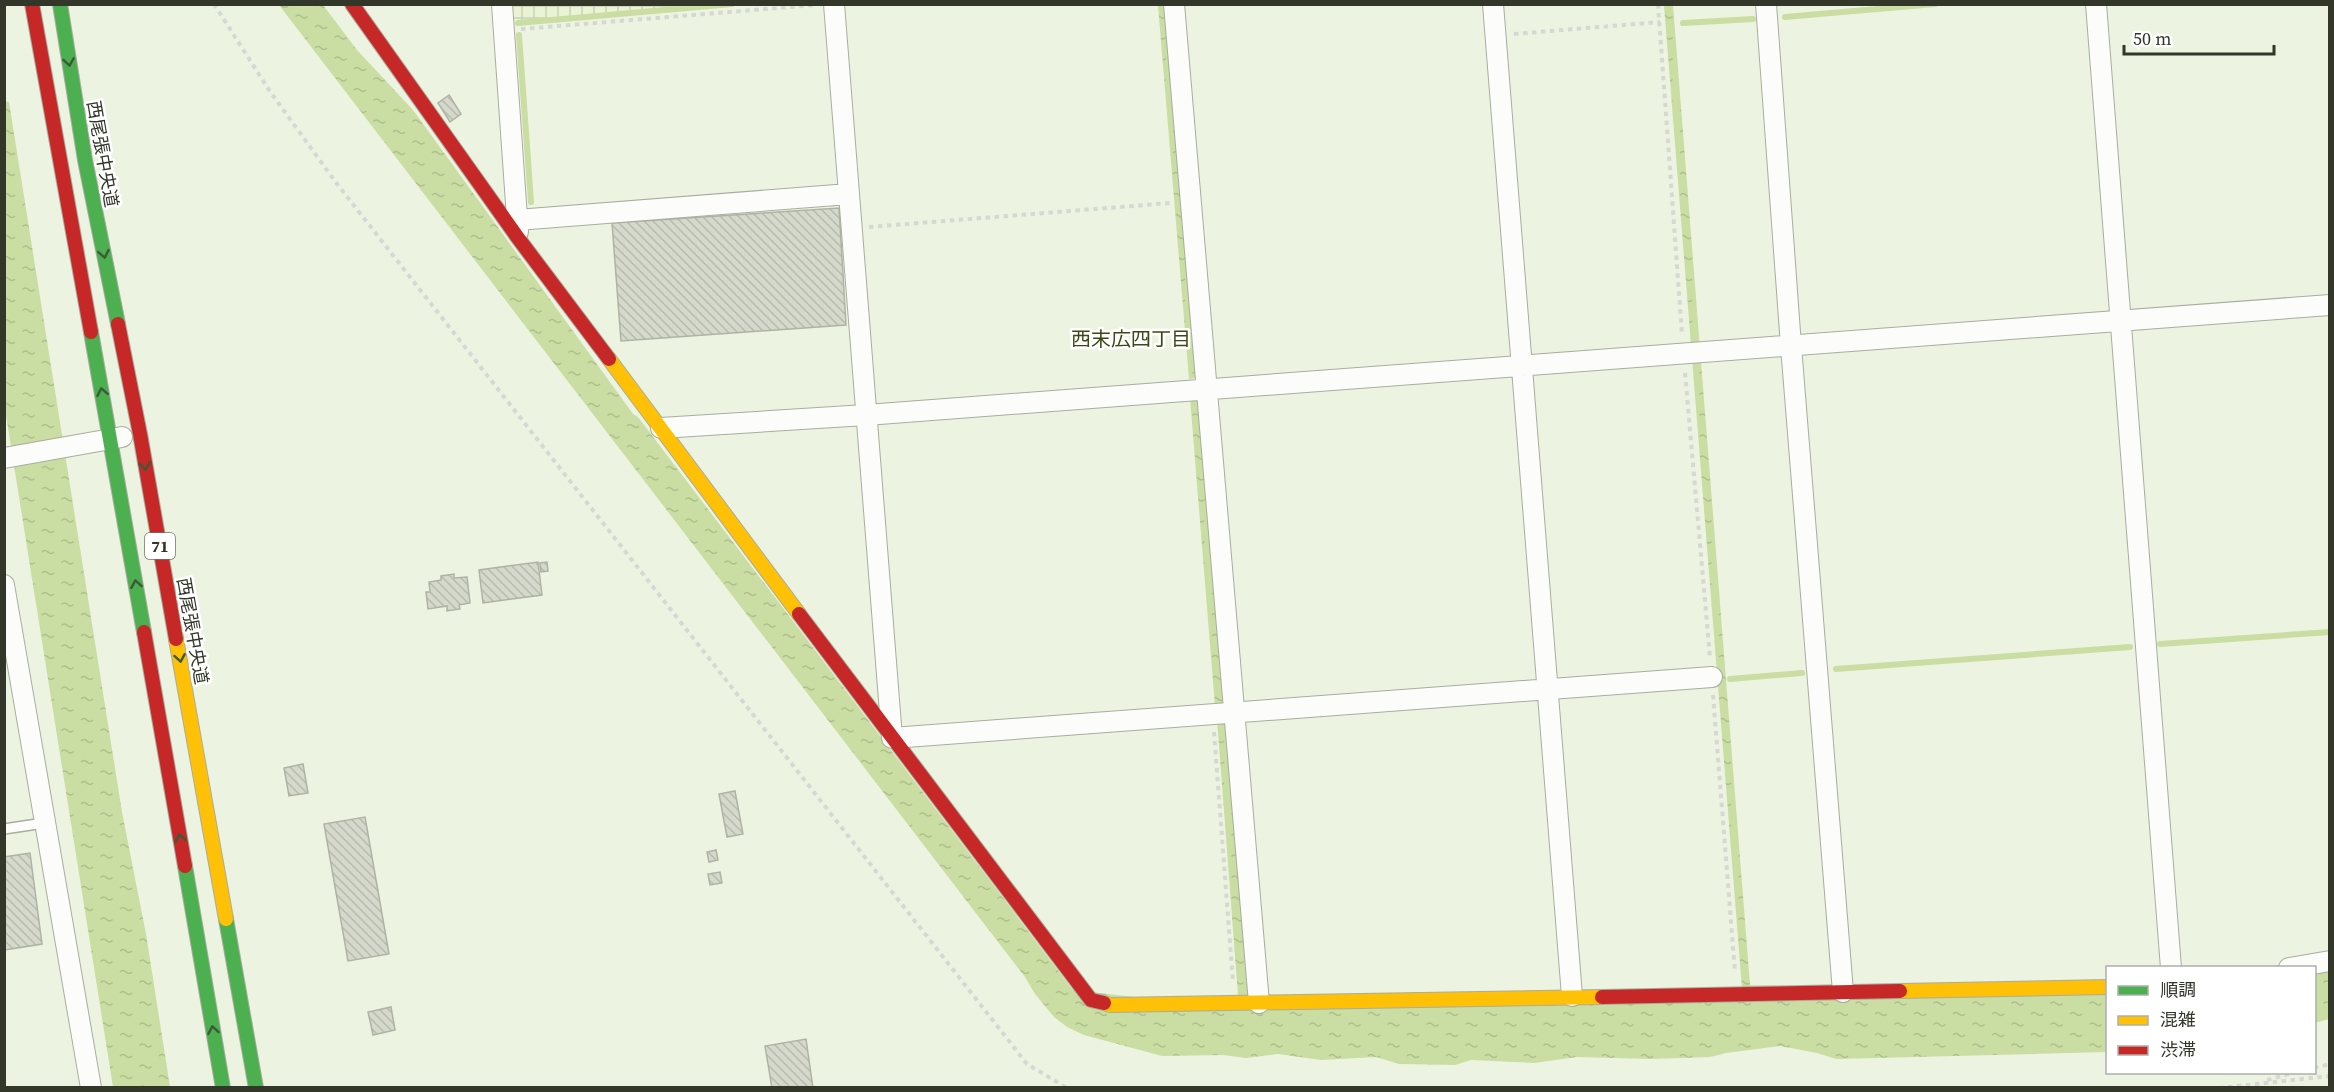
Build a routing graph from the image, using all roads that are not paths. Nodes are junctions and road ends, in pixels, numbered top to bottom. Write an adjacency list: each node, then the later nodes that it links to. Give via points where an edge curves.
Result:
1 (32, 4): 20 (street, 71, one-way to 1)
2 (60, 4): 19 (street, 西尾張中央道 / 71, one-way to 19, via 85,160)
3 (352, 4): 11 (street)
4 (502, 4): 11 (street)
5 (834, 4): 10 (street)
6 (1174, 4): 16 (street)
7 (1493, 4): 15 (street)
8 (1766, 4): 14 (street)
9 (2097, 4): 13 (street)
10 (849, 194): 11 (street); 17 (street)
11 (518, 229): 18 (street)
12 (2330, 305): 13 (street)
13 (2120, 320): 14 (street); 30 (street)
14 (1791, 346): 15 (street); 33 (street)
15 (1521, 364): 16 (street); 24 (street)
16 (1207, 387): 17 (street); 25 (street)
17 (866, 415): 18 (street); 26 (street)
18 (661, 428): 26 (street)
19 (140, 434): 20 (street); 38 (street, 西尾張中央道 / 71, one-way to 38)
20 (111, 439): 21 (street); 37 (street, 71, one-way to 20)
21 (4, 458)
22 (4, 585): 27 (street)
23 (1712, 677): 24 (street)
24 (1547, 689): 25 (street); 34 (street)
25 (1234, 712): 26 (street); 35 (street)
26 (892, 738): 35 (street, via 1091,1000 1110,1005)
27 (44, 823): 28 (lane); 36 (street)
28 (4, 829)
29 (2330, 961): 31 (street)
30 (2171, 966)
31 (2301, 966)
32 (2106, 987): 33 (street)
33 (1843, 992): 34 (street)
34 (1572, 996): 35 (street)
35 (1256, 1003)
36 (91, 1088)
37 (223, 1088)
38 (256, 1088)

